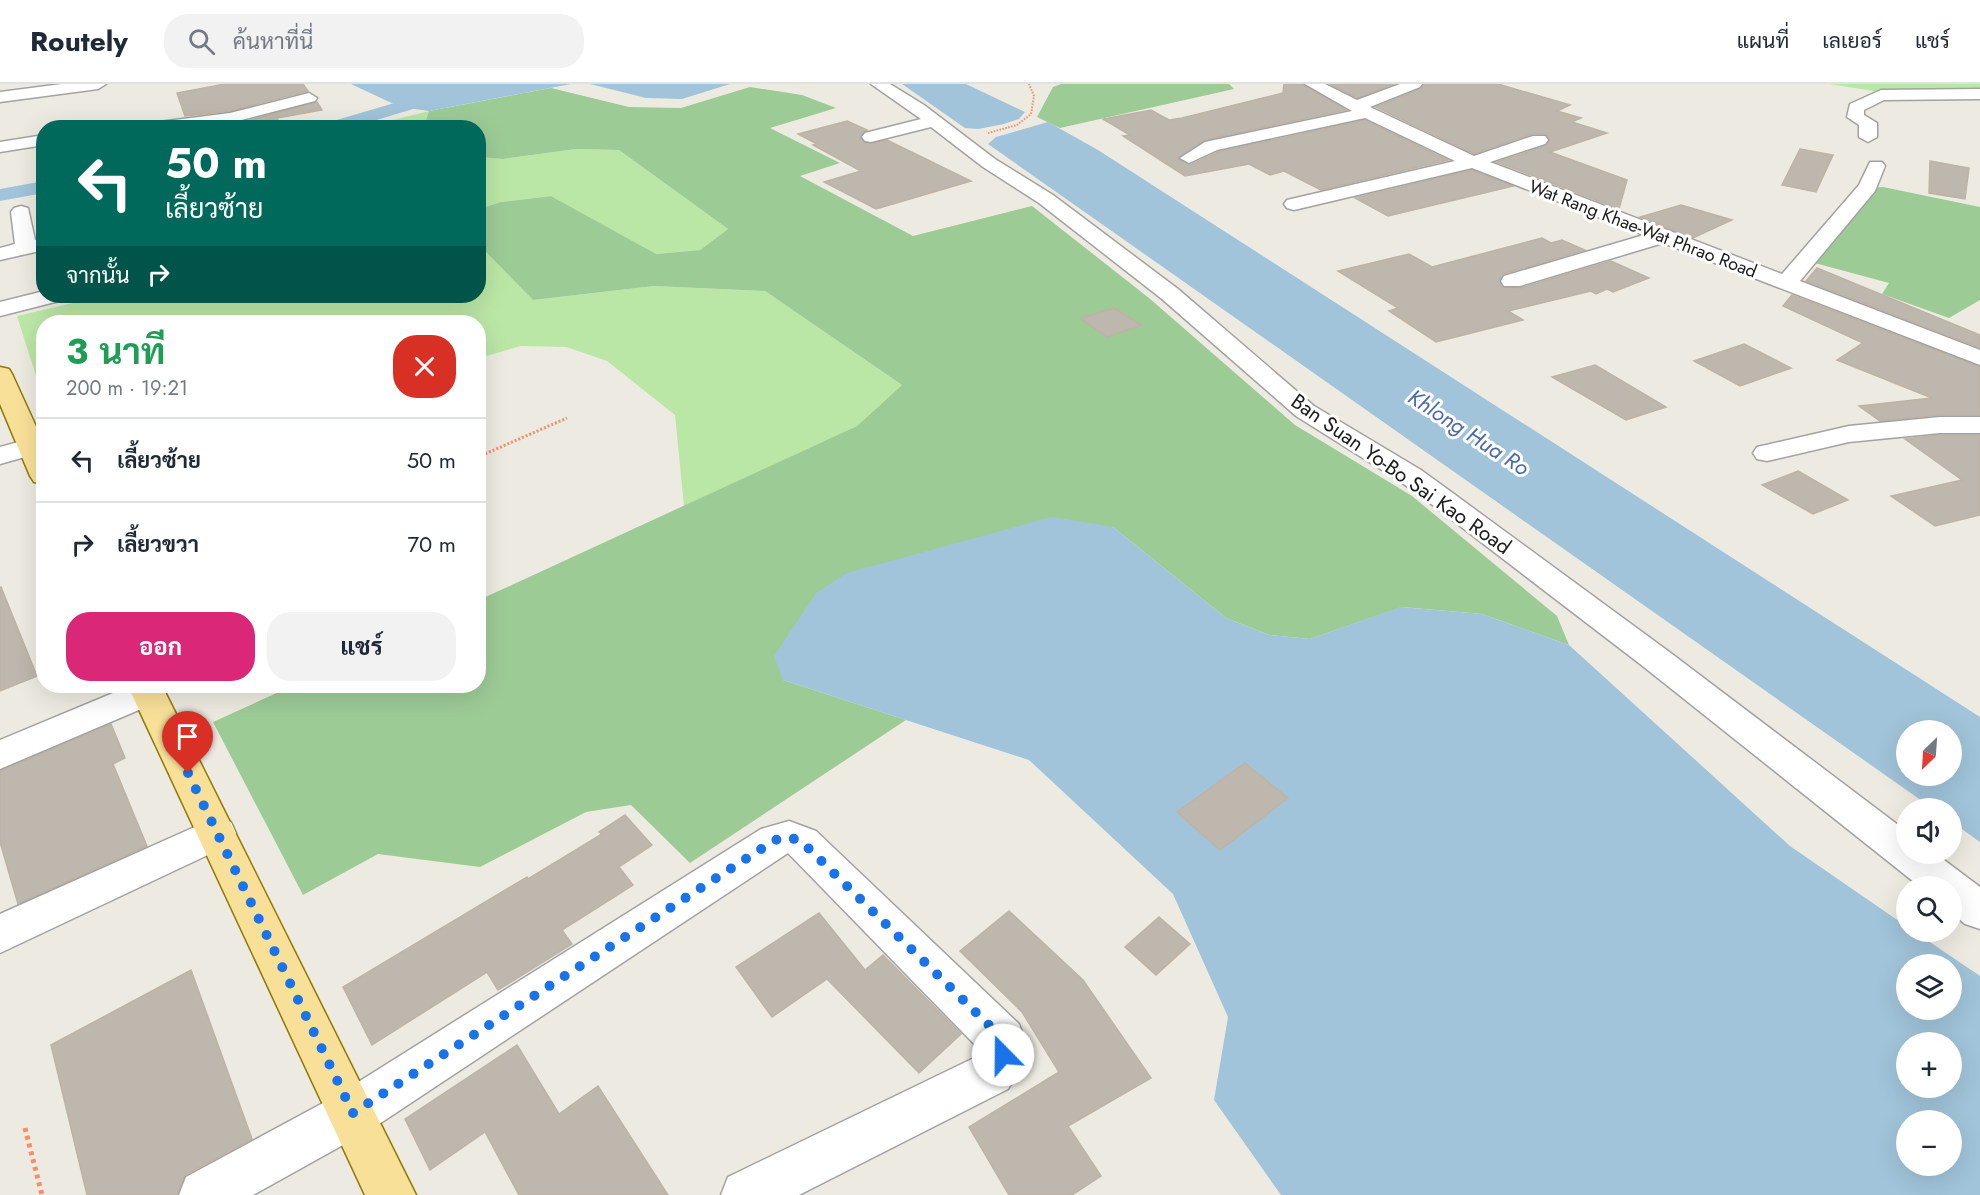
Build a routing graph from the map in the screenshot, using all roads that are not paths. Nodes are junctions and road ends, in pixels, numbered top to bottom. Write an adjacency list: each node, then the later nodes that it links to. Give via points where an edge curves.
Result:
1 (98, 84): 5 (street)
2 (1313, 84): 9 (street, Wat Rang Khae-Wat Phrao Road)
3 (1414, 84): 9 (street)
4 (881, 85): 12 (street, Ban Suan Yo-Bo Sai Kao Road)
5 (61, 88): 7 (street); 10 (street, via 50,100)
6 (1980, 94): 14 (street, via 1881,95 1856,108 1855,117 1868,123)
7 (0, 97)
8 (309, 98): 11 (street)
9 (1363, 109): 18 (street, via 1211,146); 19 (street, Wat Rang Khae-Wat Phrao Road)
10 (49, 112)
11 (214, 120)
12 (934, 121): 13 (street); 41 (street, Ban Suan Yo-Bo Sai Kao Road, via 989,163 1046,199 1170,294 1305,411 1444,500 1656,658)
13 (871, 137)
14 (1868, 137)
15 (1539, 140): 19 (street)
16 (36, 141): 17 (street)
17 (0, 147)
18 (1189, 158)
19 (1473, 162): 21 (street); 23 (street, Wat Rang Khae-Wat Phrao Road)
20 (1876, 166): 27 (street, via 1868,188)
21 (1294, 204)
22 (21, 212): 24 (street)
23 (1663, 236): 26 (street); 27 (street, Wat Rang Khae-Wat Phrao Road)
24 (35, 246): 25 (street)
25 (0, 254)
26 (1512, 281)
27 (1785, 284): 30 (street, Wat Rang Khae-Wat Phrao Road)
28 (36, 300): 29 (street)
29 (0, 309)
30 (1980, 358)
31 (0, 375): 33 (main road)
32 (1980, 424): 34 (street, via 1849,434)
33 (29, 447): 35 (street); 36 (main road)
34 (1767, 453)
35 (0, 456)
36 (36, 461)
37 (137, 693): 39 (street)
38 (148, 693): 40 (main road)
39 (0, 755)
40 (217, 833): 44 (street); 45 (main road)
41 (1935, 876)
42 (1962, 896): 43 (street)
43 (1980, 910)
44 (0, 934)
45 (353, 1113): 46 (street); 47 (main road); 48 (street, via 775,840 789,837 802,842 1003,1039 1003,1055 992,1073)
46 (204, 1195)
47 (391, 1195)
48 (746, 1195)

